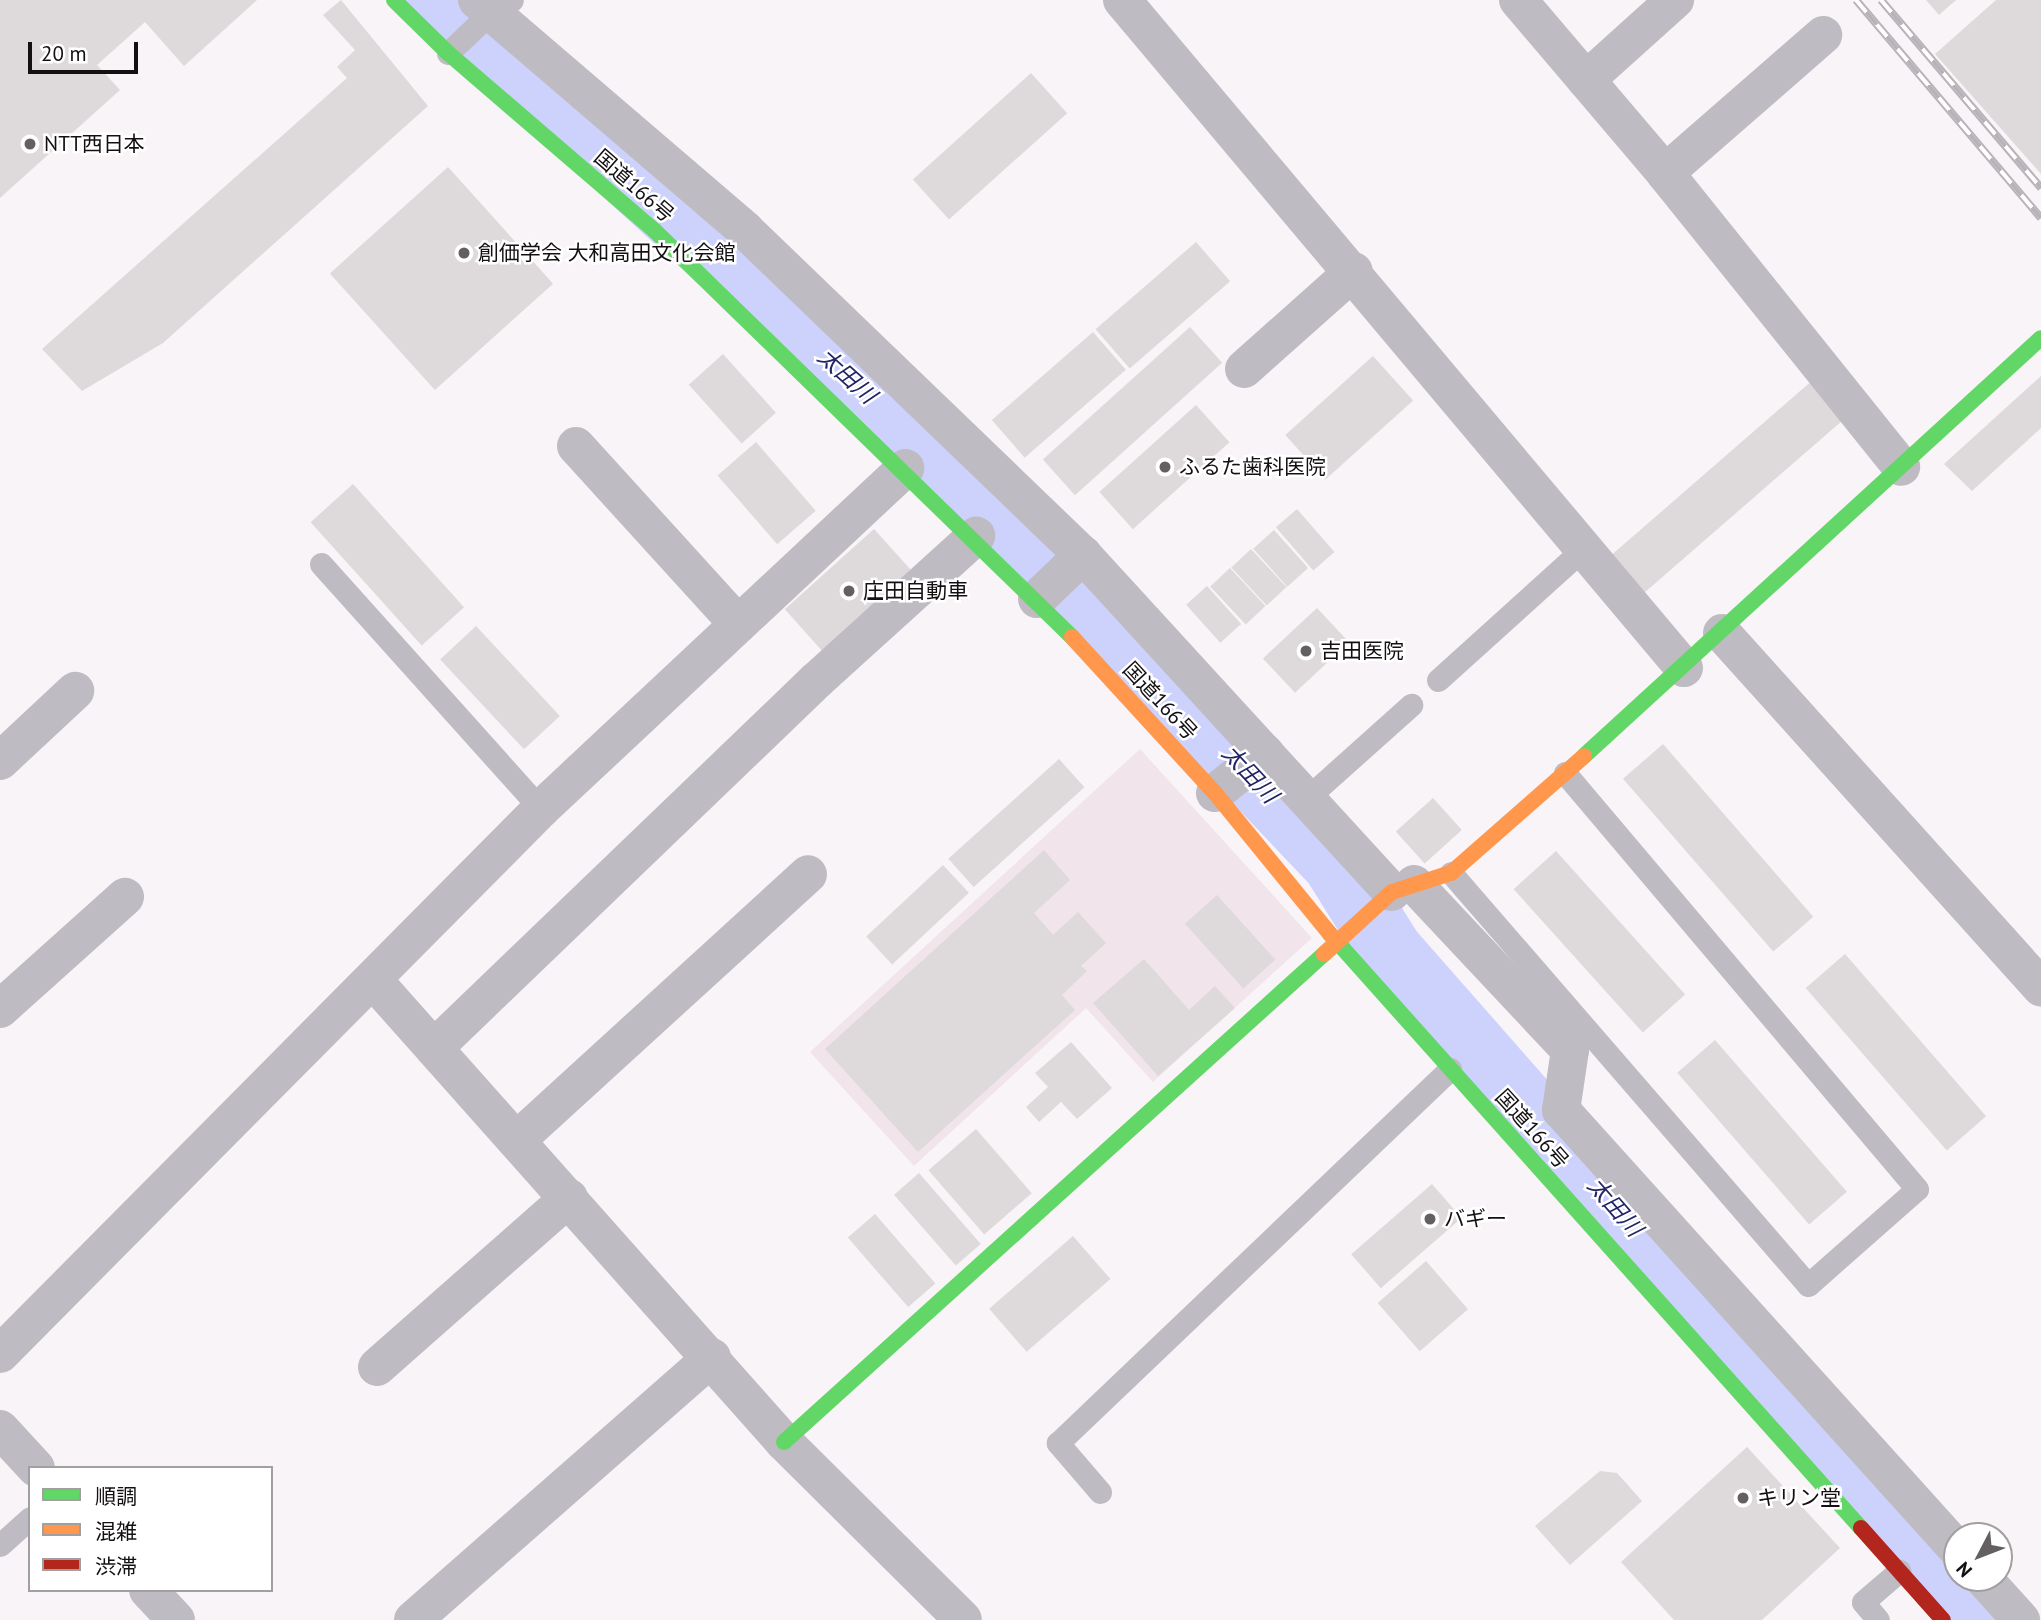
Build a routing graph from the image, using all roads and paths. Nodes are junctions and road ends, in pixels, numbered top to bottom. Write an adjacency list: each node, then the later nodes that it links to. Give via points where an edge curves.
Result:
1 (394, 0): 7 (main road, 国道166号)
2 (1122, 0): 10 (street)
3 (1518, 0): 8 (street)
4 (1675, 0): 8 (street)
5 (493, 4): 7 (lane); 19 (street, via 745,230)
6 (1823, 35): 9 (street)
7 (448, 53): 15 (main road, 国道166号, via 655,231)
8 (1586, 80): 9 (street)
9 (1665, 173): 14 (street)
10 (1354, 271): 12 (street); 17 (street)
11 (2041, 338): 14 (main road)
12 (1244, 369)
13 (576, 446): 20 (street)
14 (1901, 467): 21 (main road)
15 (905, 468): 16 (main road, 国道166号); 20 (street)
16 (976, 536): 19 (main road, 国道166号); 39 (street, via 817,680)
17 (1583, 549): 22 (street); 23 (lane)
18 (321, 564): 30 (lane)
19 (1061, 576): 27 (street); 27 (main road, 国道166号)
20 (738, 624): 30 (street)
21 (1722, 633): 22 (main road); 37 (street)
22 (1684, 668): 28 (main road)
23 (1438, 680)
24 (75, 691): 26 (street)
25 (1411, 705): 29 (lane)
26 (0, 761)
27 (1242, 771): 29 (street); 35 (main road, 国道166号)
28 (1564, 773): 31 (main road); 31 (lane, via 1917,1189 1808,1285)
29 (1307, 798): 33 (street)
30 (541, 809): 36 (street)
31 (1451, 873): 33 (main road)
32 (808, 874): 41 (street)
33 (1397, 891): 35 (main road); 51 (street, via 1570,1050 1561,1110)
34 (125, 897): 38 (street)
35 (1336, 941): 40 (main road, 国道166号); 47 (main road)
36 (374, 981): 39 (street); 43 (street)
37 (2041, 988)
38 (0, 1009)
39 (434, 1048): 41 (street)
40 (1450, 1069): 49 (lane, via 1058,1443); 53 (main road, 国道166号)
41 (517, 1140): 42 (street)
42 (569, 1198): 44 (street); 45 (street)
43 (0, 1354)
44 (712, 1357): 47 (street); 57 (street)
45 (377, 1367)
46 (0, 1429): 48 (street)
47 (784, 1442): 58 (street)
48 (34, 1466)
49 (1100, 1492)
50 (28, 1520): 52 (lane)
51 (1943, 1533)
52 (0, 1545)
53 (1899, 1571): 59 (lane, via 1863,1602); 60 (main road, 国道166号)
54 (150, 1592): 56 (street)
55 (1996, 1592): 61 (street)
56 (176, 1620)
57 (413, 1620)
58 (963, 1620)
59 (1878, 1620)
60 (1943, 1620)
61 (2021, 1620)

